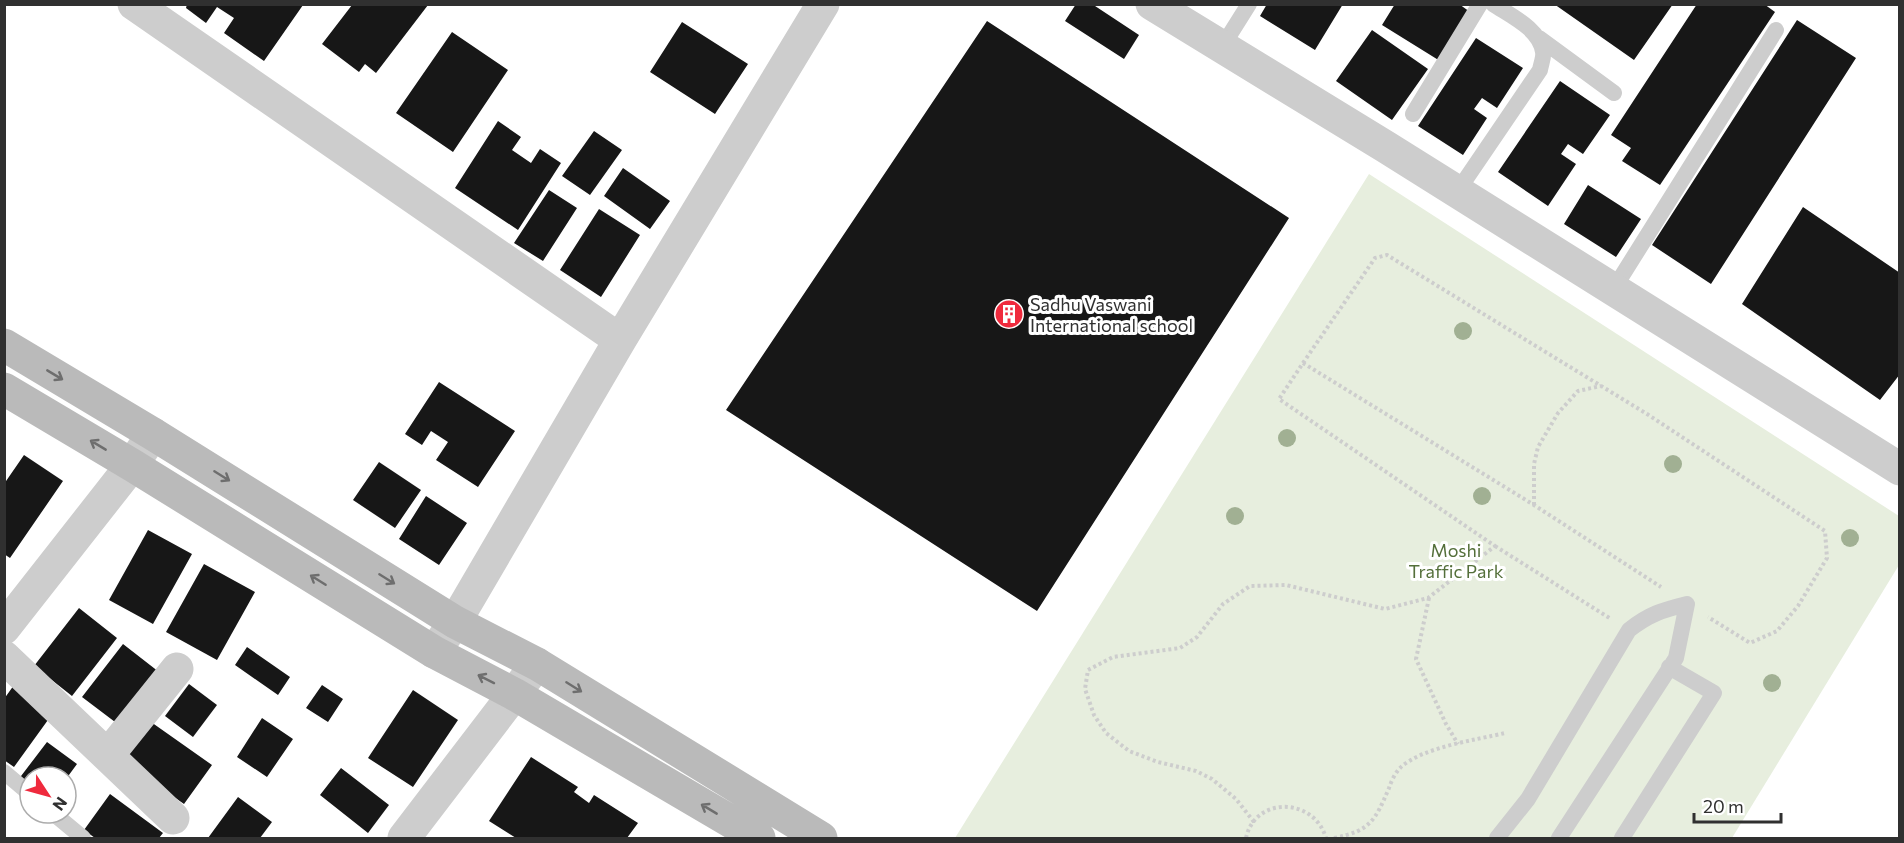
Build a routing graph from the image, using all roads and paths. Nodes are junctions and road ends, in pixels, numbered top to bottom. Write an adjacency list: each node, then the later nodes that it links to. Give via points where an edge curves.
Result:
1 (134, 4): 14 (street)
2 (823, 4): 14 (street)
3 (1249, 4): 9 (lane)
4 (1480, 4): 11 (lane)
5 (1494, 4): 8 (lane)
6 (1161, 7): 9 (street)
7 (1776, 30): 13 (lane)
8 (1539, 38): 10 (lane); 12 (lane, via 1544,54 1540,70)
9 (1222, 47): 12 (street)
10 (1614, 93)
11 (1413, 114)
12 (1457, 192): 13 (street)
13 (1613, 290): 21 (street)
14 (620, 340): 26 (street)
15 (4, 345): 19 (main road, one-way to 19)
16 (1303, 363): 17 (path, via 1375,258 1387,255); 22 (path); 23 (path, via 1279,399)
17 (1602, 386): 22 (path, via 1578,391 1558,413 1538,447); 25 (path, via 1826,531 1827,558 1798,606 1777,631 1749,644)
18 (4, 389): 20 (main road, one-way to 18)
19 (153, 434): 20 (street); 26 (main road, one-way to 26)
20 (132, 465): 27 (street); 29 (main road, one-way to 20)
21 (1899, 469)
22 (1534, 505): 25 (path)
23 (1495, 546): 24 (path); 28 (path)
24 (1430, 597): 36 (path, via 1416,659); 41 (path, via 1385,609 1286,585 1250,586 1223,604 1197,637 1180,648 1113,657 1088,670 1085,689 1094,715 1106,733 1129,751 1212,779 1236,799)
25 (1688, 603): 28 (lane, via 1653,614); 32 (lane, via 1676,658)
26 (455, 622): 29 (street); 31 (main road)
27 (4, 628)
28 (1629, 630): 50 (lane, via 1528,799)
29 (434, 652): 34 (main road, one-way to 29)
30 (4, 657): 37 (street)
31 (537, 664): 34 (street); 46 (main road, one-way to 46)
32 (1669, 667): 51 (lane); 52 (lane, via 1714,693)
33 (177, 669): 37 (street)
34 (514, 694): 44 (street); 45 (main road, one-way to 34)
35 (1505, 733): 36 (path)
36 (1458, 744): 49 (path, via 1430,750 1400,768 1380,810 1366,828)
37 (108, 755): 40 (street)
38 (4, 772): 39 (lane)
39 (18, 784)
40 (173, 818)
41 (1254, 822): 47 (path); 48 (path, via 1276,807 1291,807 1316,819)
42 (67, 825): 43 (lane)
43 (83, 838)
44 (404, 838)
45 (759, 838)
46 (821, 838)
47 (1246, 838)
48 (1326, 838)
49 (1334, 838)
50 (1497, 838)
51 (1558, 838)
52 (1622, 838)

